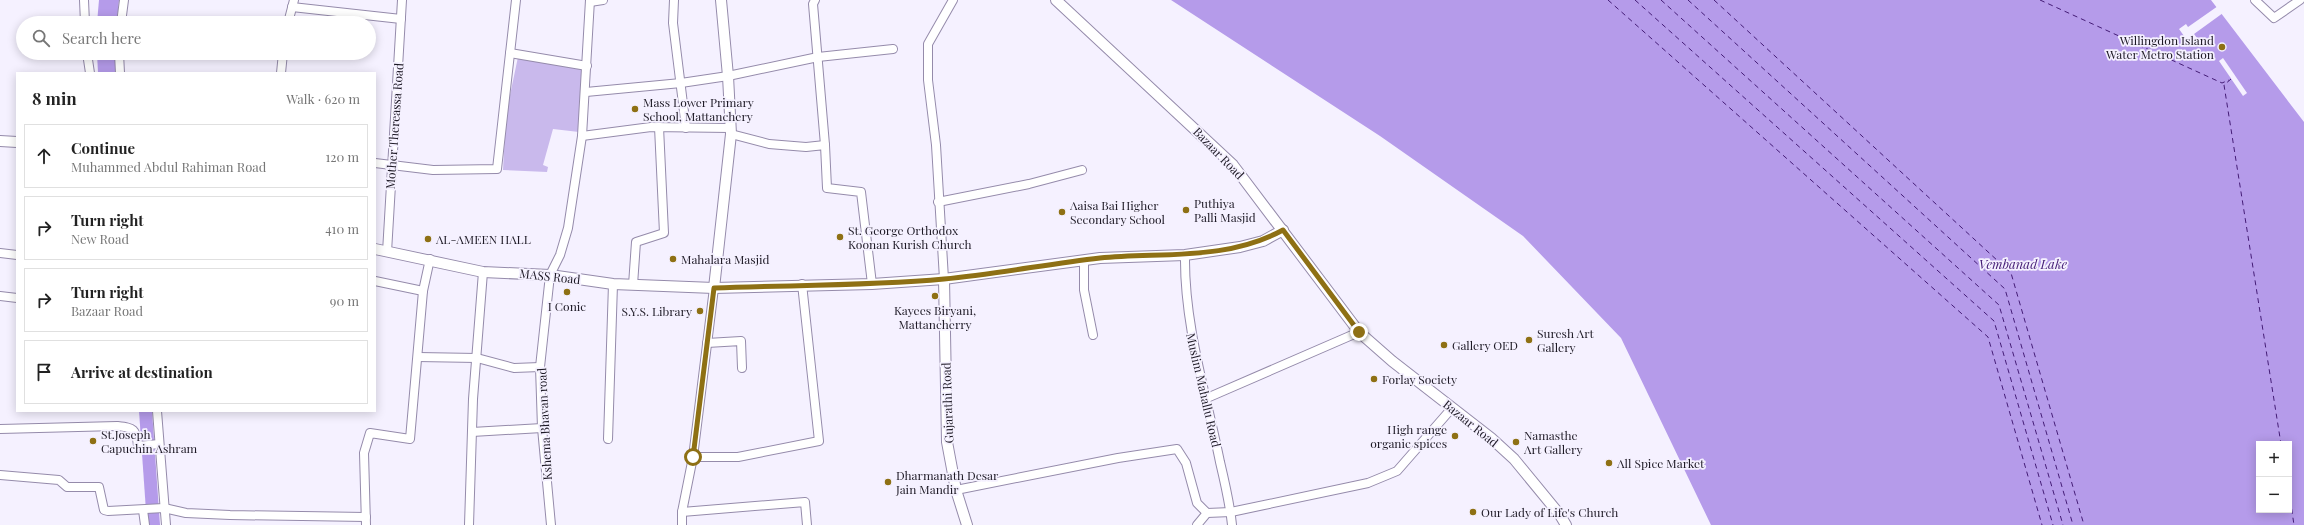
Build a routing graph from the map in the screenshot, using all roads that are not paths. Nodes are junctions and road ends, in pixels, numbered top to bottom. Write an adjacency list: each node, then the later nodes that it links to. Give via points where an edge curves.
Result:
1 (84, 0): 15 (street)
2 (124, 0): 16 (street)
3 (402, 0): 18 (street, Mother Thereassa Road)
4 (516, 0): 20 (street)
5 (603, 0): 13 (street)
6 (674, 0): 30 (street, via 673,23)
7 (721, 0): 29 (street)
8 (815, 0): 21 (street, via 813,4)
9 (953, 0): 42 (street, via 928,44 928,80 936,145)
10 (1056, 0): 43 (street, Bazaar Road, via 1233,165)
11 (2255, 0): 12 (street, via 2274,18)
12 (2300, 0)
13 (590, 1): 25 (street)
14 (293, 4): 17 (street); 18 (street)
15 (85, 16)
16 (122, 16)
17 (290, 16)
18 (401, 19): 40 (street, Mother Thereassa Road)
19 (893, 49): 21 (street)
20 (510, 53): 25 (street); 40 (street, via 497,169 433,170)
21 (818, 57): 29 (street); 38 (street)
22 (88, 60): 26 (street)
23 (119, 60): 27 (street)
24 (282, 60): 28 (street)
25 (587, 66): 31 (street)
26 (90, 72)
27 (120, 72)
28 (281, 72)
29 (728, 76): 30 (street); 34 (street)
30 (681, 83): 31 (street); 33 (street)
31 (586, 92): 35 (street)
32 (659, 127): 33 (street); 35 (street); 58 (street, via 664,233 636,242)
33 (686, 128): 34 (street)
34 (730, 131): 38 (street, via 769,144 806,147); 59 (street)
35 (582, 136): 52 (street, via 568,228 560,255)
36 (0, 141): 37 (street)
37 (16, 142)
38 (825, 145): 57 (street, via 827,188 861,192)
39 (376, 163): 40 (street)
40 (392, 166): 45 (street, Mother Thereassa Road)
41 (1082, 170): 42 (street, via 1029,184)
42 (938, 202): 53 (street)
43 (1283, 230): 48 (street, MASS Road, via 1240,247); 63 (street, Bazaar Road)
44 (376, 249): 45 (street, MASS Road)
45 (387, 252): 49 (street, MASS Road)
46 (0, 253): 47 (street)
47 (16, 255)
48 (1185, 255): 50 (street, MASS Road); 70 (street, Muslim Mahallu Road, via 1188,317)
49 (430, 260): 51 (street, MASS Road); 60 (street)
50 (1084, 261): 53 (street, MASS Road); 64 (street, via 1084,290)
51 (483, 272): 52 (street, MASS Road); 67 (street)
52 (550, 275): 55 (street, MASS Road); 68 (street, Kshema Bhavan road)
53 (944, 279): 57 (street, MASS Road); 80 (street, Gujarathi Road, via 947,442)
54 (376, 281): 60 (street)
55 (613, 284): 58 (street, MASS Road); 76 (street)
56 (802, 284): 57 (street, MASS Road); 59 (street, MASS Road); 78 (street, via 819,441 738,457)
57 (872, 284)
58 (634, 285): 59 (street, MASS Road)
59 (714, 288): 65 (street)
60 (423, 291): 66 (street)
61 (0, 296): 62 (street)
62 (16, 298)
63 (1359, 332): 70 (street); 71 (street, Bazaar Road)
64 (1093, 335)
65 (707, 343): 69 (street, via 741,341); 78 (street)
66 (418, 357): 67 (street); 86 (street, via 410,439 370,433 364,453)
67 (476, 358): 68 (street, via 514,368); 75 (street)
68 (540, 367): 73 (street, Kshema Bhavan road)
69 (742, 368)
70 (1207, 398): 84 (street, Muslim Mahallu Road)
71 (1452, 408): 84 (street, via 1397,471 1368,483); 96 (street, Bazaar Road, via 1514,459)
72 (157, 412): 77 (street)
73 (542, 428): 75 (street); 90 (street, Kshema Bhavan road)
74 (0, 429): 77 (street, via 117,426 133,429 136,432 138,446)
75 (472, 432): 89 (street)
76 (608, 439)
77 (159, 444): 81 (street)
78 (693, 457): 83 (street)
79 (0, 475): 82 (street, via 59,480 67,487 99,487 104,510)
80 (956, 490): 85 (street, via 1177,449 1186,463 1197,503); 93 (street, Gujarathi Road)
81 (163, 509): 82 (street); 86 (street, via 186,513); 88 (street)
82 (143, 510): 87 (street)
83 (682, 512): 91 (street); 92 (street, via 805,502)
84 (1231, 512): 85 (street); 95 (street, Muslim Mahallu Road)
85 (1207, 513): 94 (street)
86 (366, 521)
87 (145, 525)
88 (166, 525)
89 (469, 525)
90 (551, 525)
91 (682, 525)
92 (807, 525)
93 (966, 525)
94 (1197, 525)
95 (1232, 525)
96 (1566, 525)

